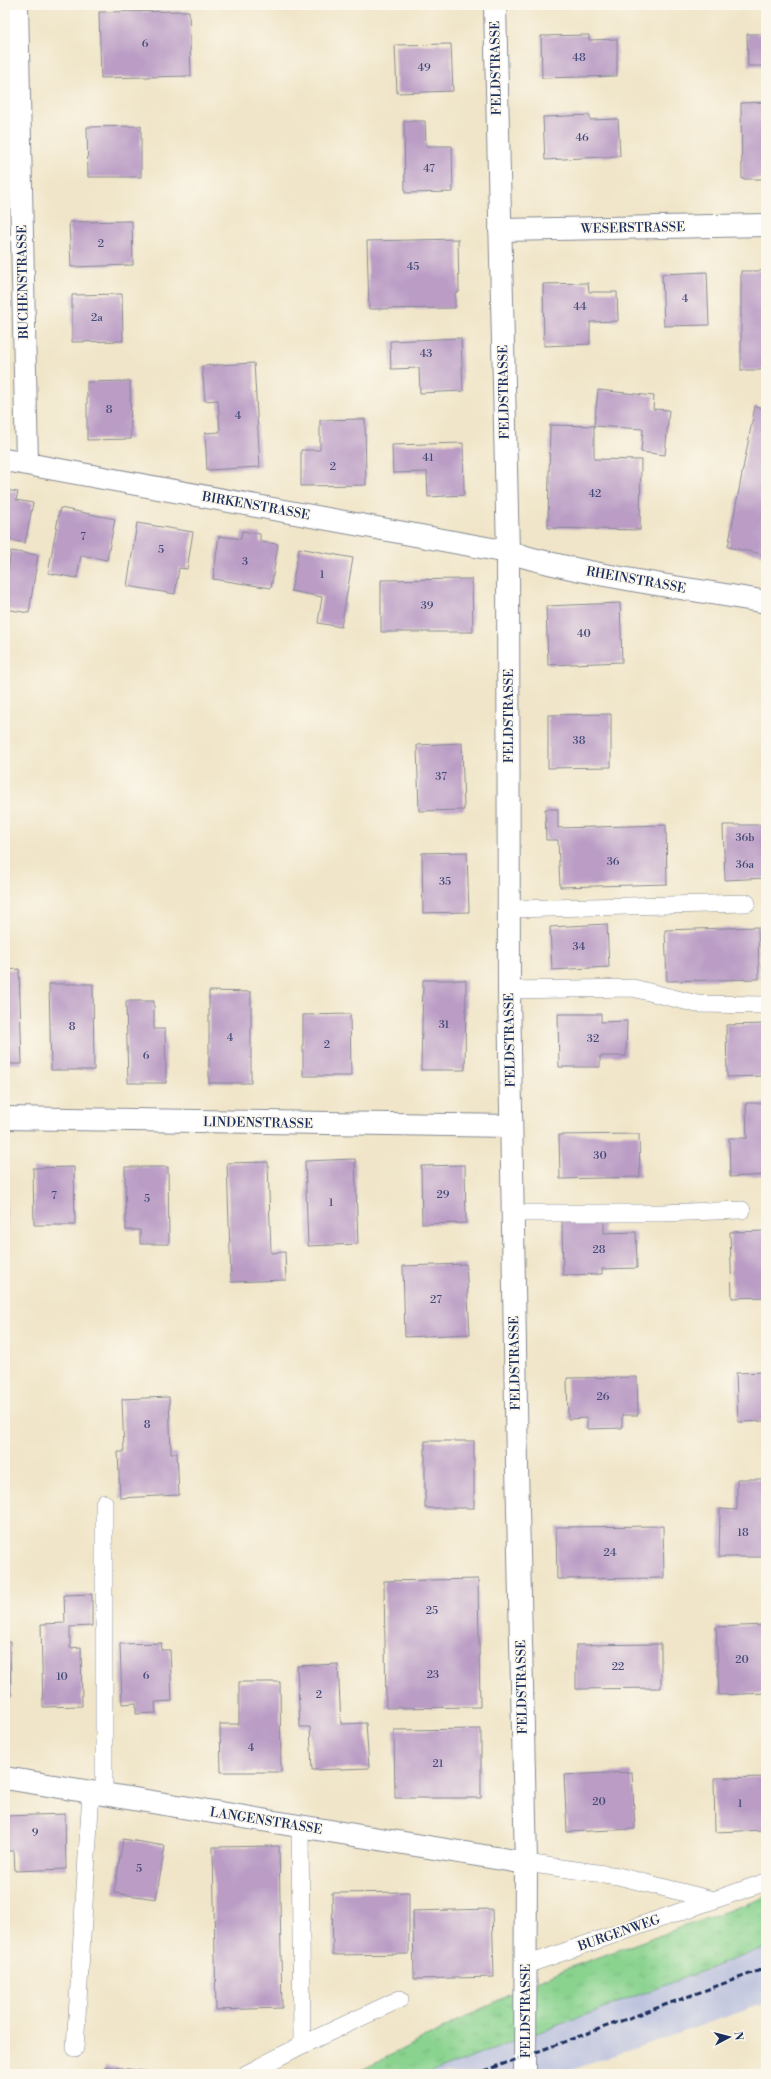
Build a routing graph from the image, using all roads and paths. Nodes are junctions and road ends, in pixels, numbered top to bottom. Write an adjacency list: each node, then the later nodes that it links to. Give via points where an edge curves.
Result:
1 (17, 5): 6 (street, BUCHENSTRASSE)
2 (495, 5): 4 (street, FELDSTRASSE)
3 (766, 225): 4 (street, WESERSTRASSE)
4 (500, 230): 7 (street, FELDSTRASSE)
5 (5, 460): 6 (street, BIRKENSTRASSE)
6 (26, 463): 7 (street, BIRKENSTRASSE)
7 (508, 552): 8 (street, RHEINSTRASSE, via 547,564); 10 (street, FELDSTRASSE)
8 (766, 602)
9 (747, 903): 10 (lane)
10 (510, 909): 11 (street, FELDSTRASSE)
11 (509, 990): 12 (lane, via 633,988 697,1004); 14 (street, FELDSTRASSE)
12 (766, 1005)
13 (5, 1118): 14 (street, LINDENSTRASSE)
14 (511, 1126): 16 (street, FELDSTRASSE)
15 (742, 1210): 16 (lane)
16 (512, 1213): 21 (street, FELDSTRASSE)
17 (104, 1503): 19 (lane)
18 (5, 1778): 19 (street, LANGENSTRASSE)
19 (98, 1793): 20 (street, LANGENSTRASSE); 27 (lane)
20 (300, 1827): 21 (street, LANGENSTRASSE); 26 (lane)
21 (526, 1863): 23 (lane, via 618,1876); 24 (street, FELDSTRASSE)
22 (766, 1882): 23 (lane, BURGENWEG)
23 (713, 1900): 24 (lane, BURGENWEG)
24 (526, 1965): 29 (street, FELDSTRASSE)
25 (400, 1999): 26 (lane)
26 (302, 2045): 28 (lane)
27 (75, 2048)
28 (246, 2074)
29 (525, 2074)

